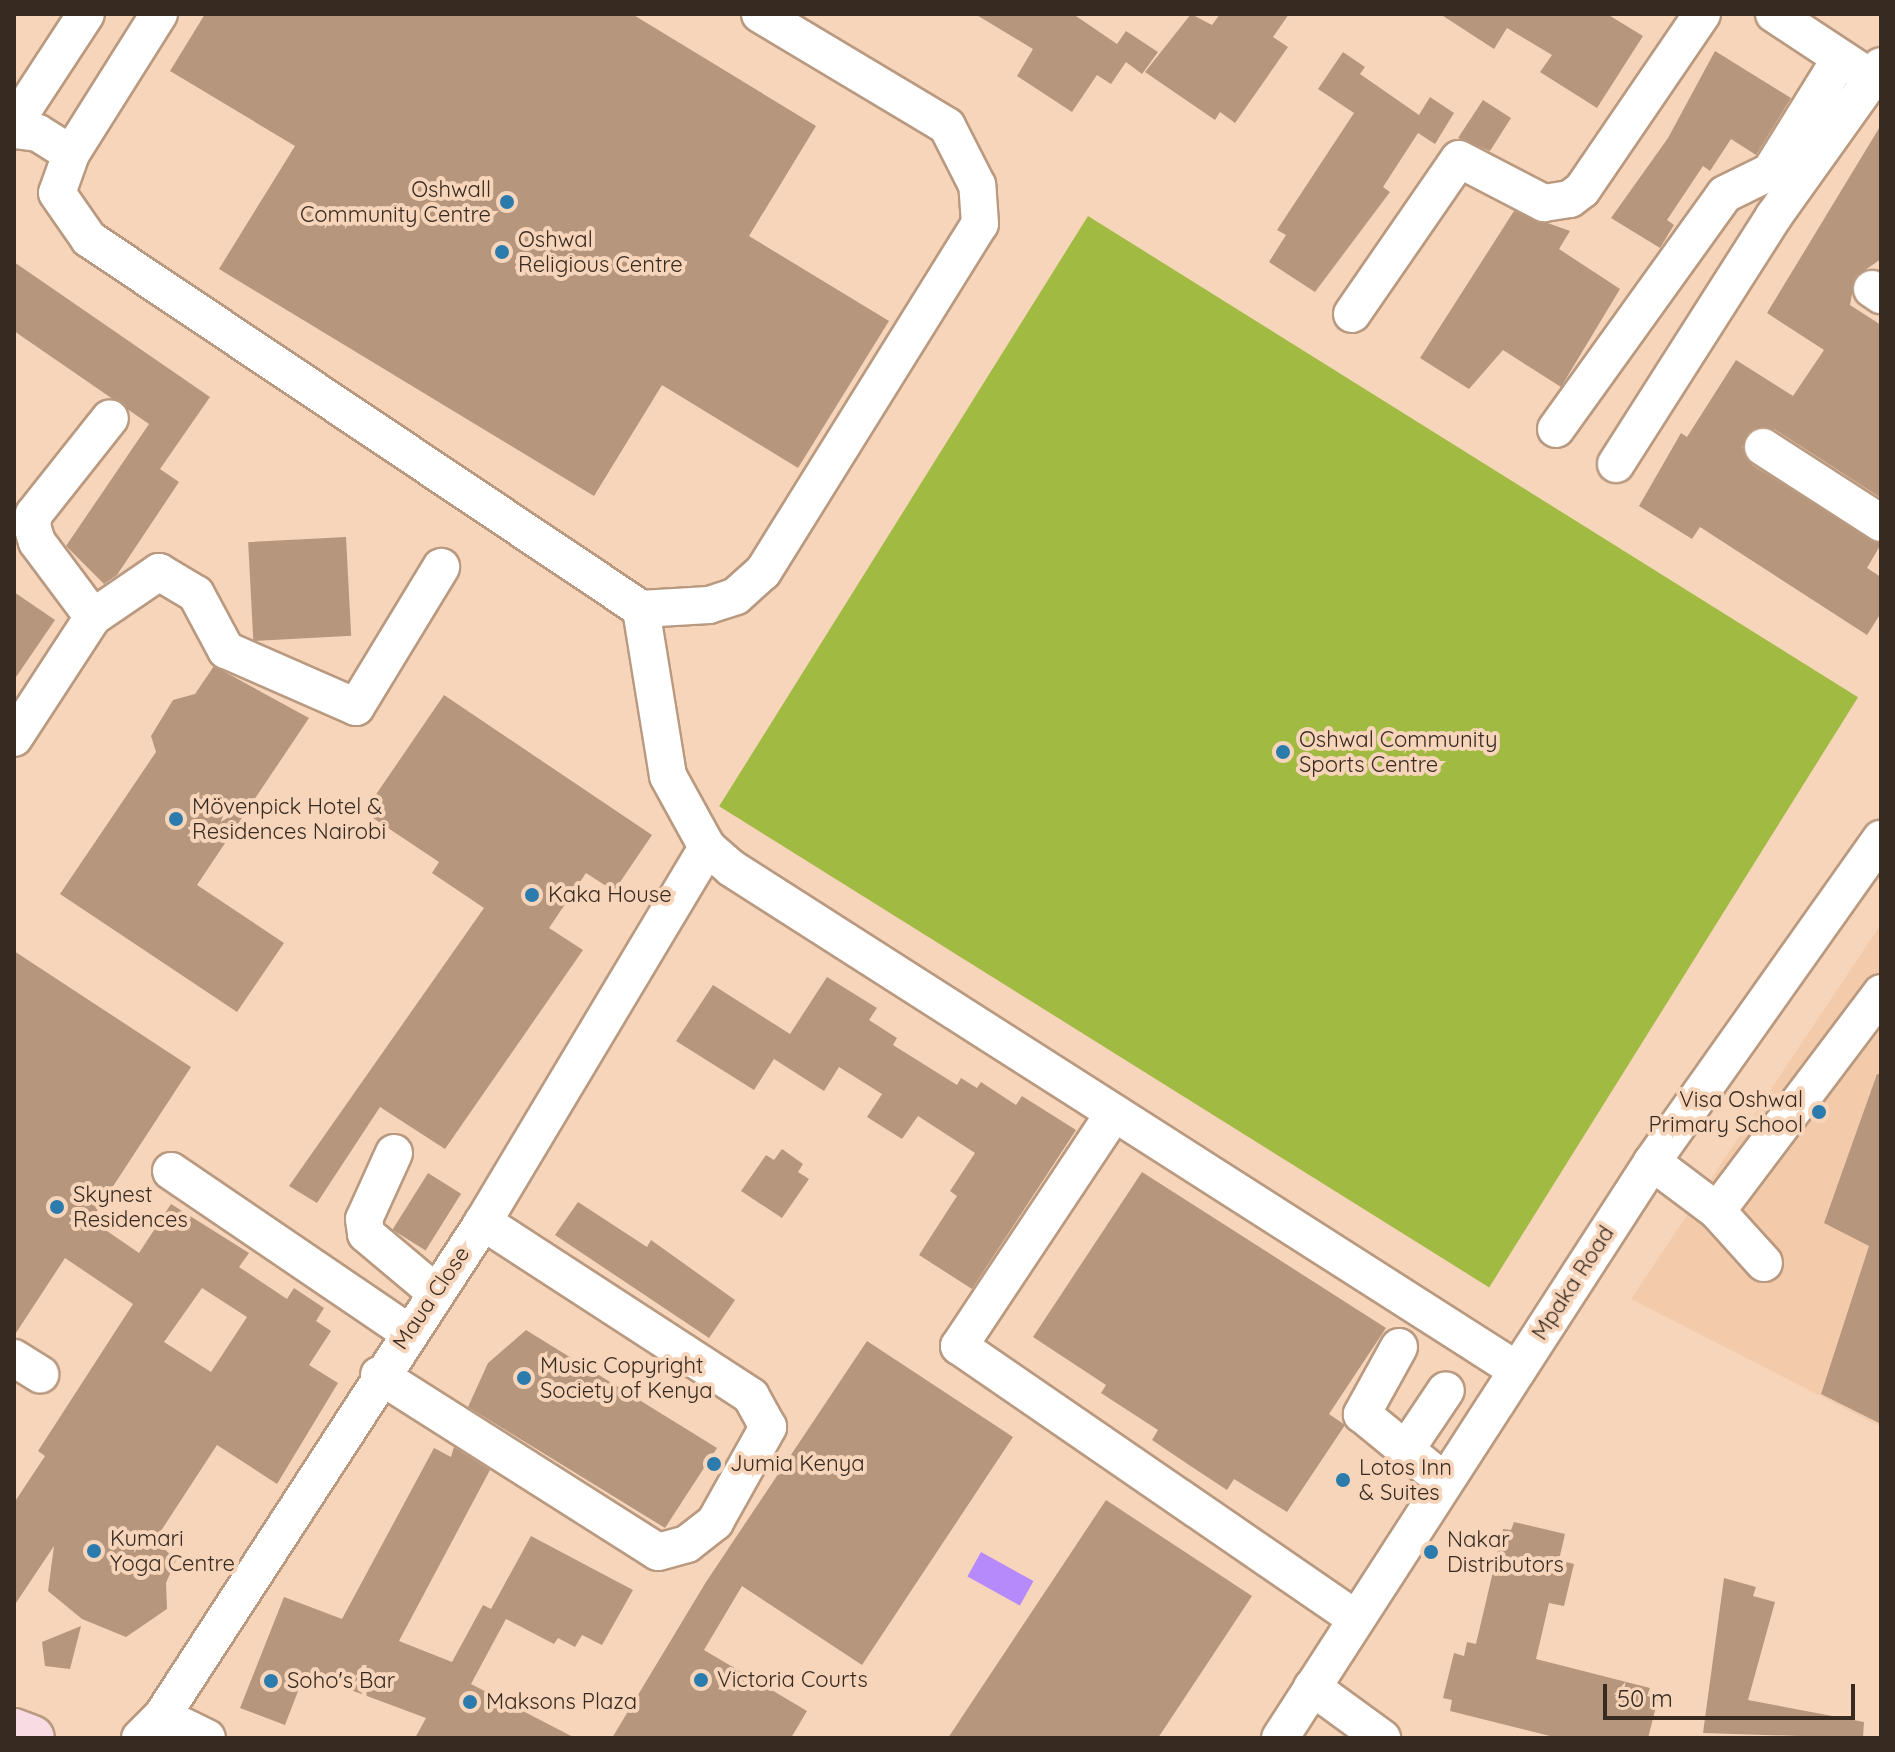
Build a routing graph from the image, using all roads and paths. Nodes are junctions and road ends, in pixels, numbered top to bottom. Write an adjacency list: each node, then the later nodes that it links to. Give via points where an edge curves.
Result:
1 (86, 14): 8 (street)
2 (159, 14): 9 (street)
3 (760, 14): 17 (street, via 947,126 977,185 980,224 763,572 736,596 709,605)
4 (1702, 14): 10 (street, via 1582,190 1570,199 1544,203 1459,159)
5 (1774, 14): 6 (street)
6 (1840, 59): 7 (street); 12 (street, via 1770,172 1725,194)
7 (1878, 76): 14 (street, via 1774,216)
8 (14, 127): 9 (street, via 38,133)
9 (71, 154): 17 (street, via 57,193 89,239)
10 (1352, 314)
11 (110, 418): 18 (street, via 34,514 32,526 37,542)
12 (1556, 429)
13 (1763, 447): 15 (street)
14 (1616, 464)
15 (1881, 523)
16 (441, 567): 18 (street, via 356,707 226,650 196,594 159,572 126,600)
17 (641, 609): 21 (street, via 668,776)
18 (93, 617): 19 (street)
19 (14, 738)
20 (1880, 840): 25 (street, Mpaka Road)
21 (707, 847): 23 (street); 28 (street, Maua Close)
22 (1881, 993): 27 (street)
23 (1114, 1113): 33 (street); 38 (street, via 959,1346)
24 (394, 1153): 30 (street, via 364,1219 366,1234)
25 (1652, 1162): 27 (street); 33 (street, Mpaka Road)
26 (171, 1171): 31 (street)
27 (1717, 1211): 29 (street)
28 (483, 1222): 30 (street, Maua Close); 34 (street, via 751,1396 768,1427 715,1522 687,1544 658,1552)
29 (1764, 1263)
30 (434, 1291): 31 (street, Maua Close)
31 (408, 1332): 34 (street, Maua Close)
32 (1399, 1347): 36 (street, via 1362,1414)
33 (1517, 1370): 37 (street, Mpaka Road)
34 (379, 1375): 40 (street, Maua Close)
35 (1446, 1390): 36 (street)
36 (1405, 1451): 37 (street)
37 (1445, 1482): 38 (street, Mpaka Road)
38 (1356, 1619): 39 (street, Mpaka Road)
39 (1312, 1687): 44 (street, Mpaka Road); 45 (street)
40 (151, 1727): 43 (street)
41 (14, 1731): 42 (main road)
42 (32, 1738)
43 (207, 1738)
44 (1280, 1738)
45 (1382, 1738)

